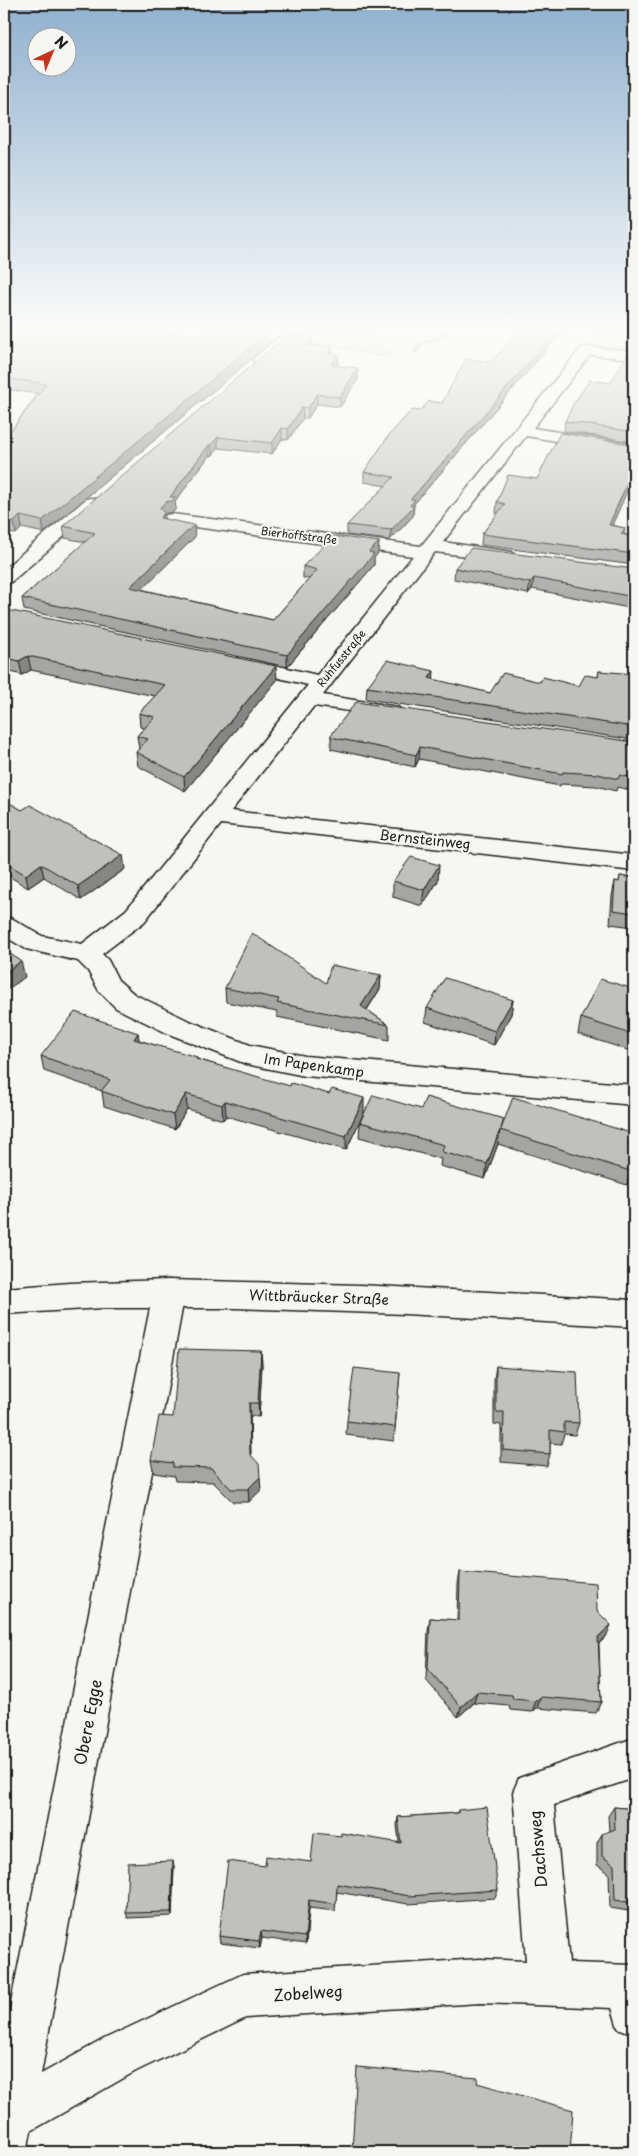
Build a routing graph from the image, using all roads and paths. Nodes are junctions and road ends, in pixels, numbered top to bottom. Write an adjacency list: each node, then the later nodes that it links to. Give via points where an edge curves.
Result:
1 (525, 429): 2 (street, Ruhfusstraße)
2 (523, 431): 3 (street); 6 (street, Ruhfusstraße)
3 (634, 449)
4 (101, 495): 8 (street)
5 (172, 519): 6 (street, Bierhoffstraße)
6 (428, 549): 7 (street, Bierhoffstraße); 10 (street, Ruhfusstraße)
7 (528, 559)
8 (4, 578)
9 (218, 658): 10 (street)
10 (322, 682): 11 (street, Ruhfusstraße)
11 (308, 699): 12 (street); 13 (street, Ruhfusstraße)
12 (407, 713)
13 (215, 816): 14 (street, Bernsteinweg); 16 (street, Ruhfusstraße, via 135,916)
14 (634, 863)
15 (4, 925): 16 (street, via 35,943)
16 (86, 954): 17 (street, Im Papenkamp, via 100,966 108,985 125,1001 178,1027 246,1054 305,1066)
17 (634, 1095)
18 (169, 1293): 19 (street, Wittbräucker Straße); 20 (street, Wittbräucker Straße, via 390,1298); 24 (street, Obere Egge)
19 (4, 1301)
20 (634, 1314)
21 (634, 1758): 22 (street, Dachsweg, via 532,1792)
22 (549, 1983): 23 (street, Zobelweg); 24 (street, Zobelweg, via 480,1981 243,1996 120,2056)
23 (633, 1995)
24 (8, 2134)

